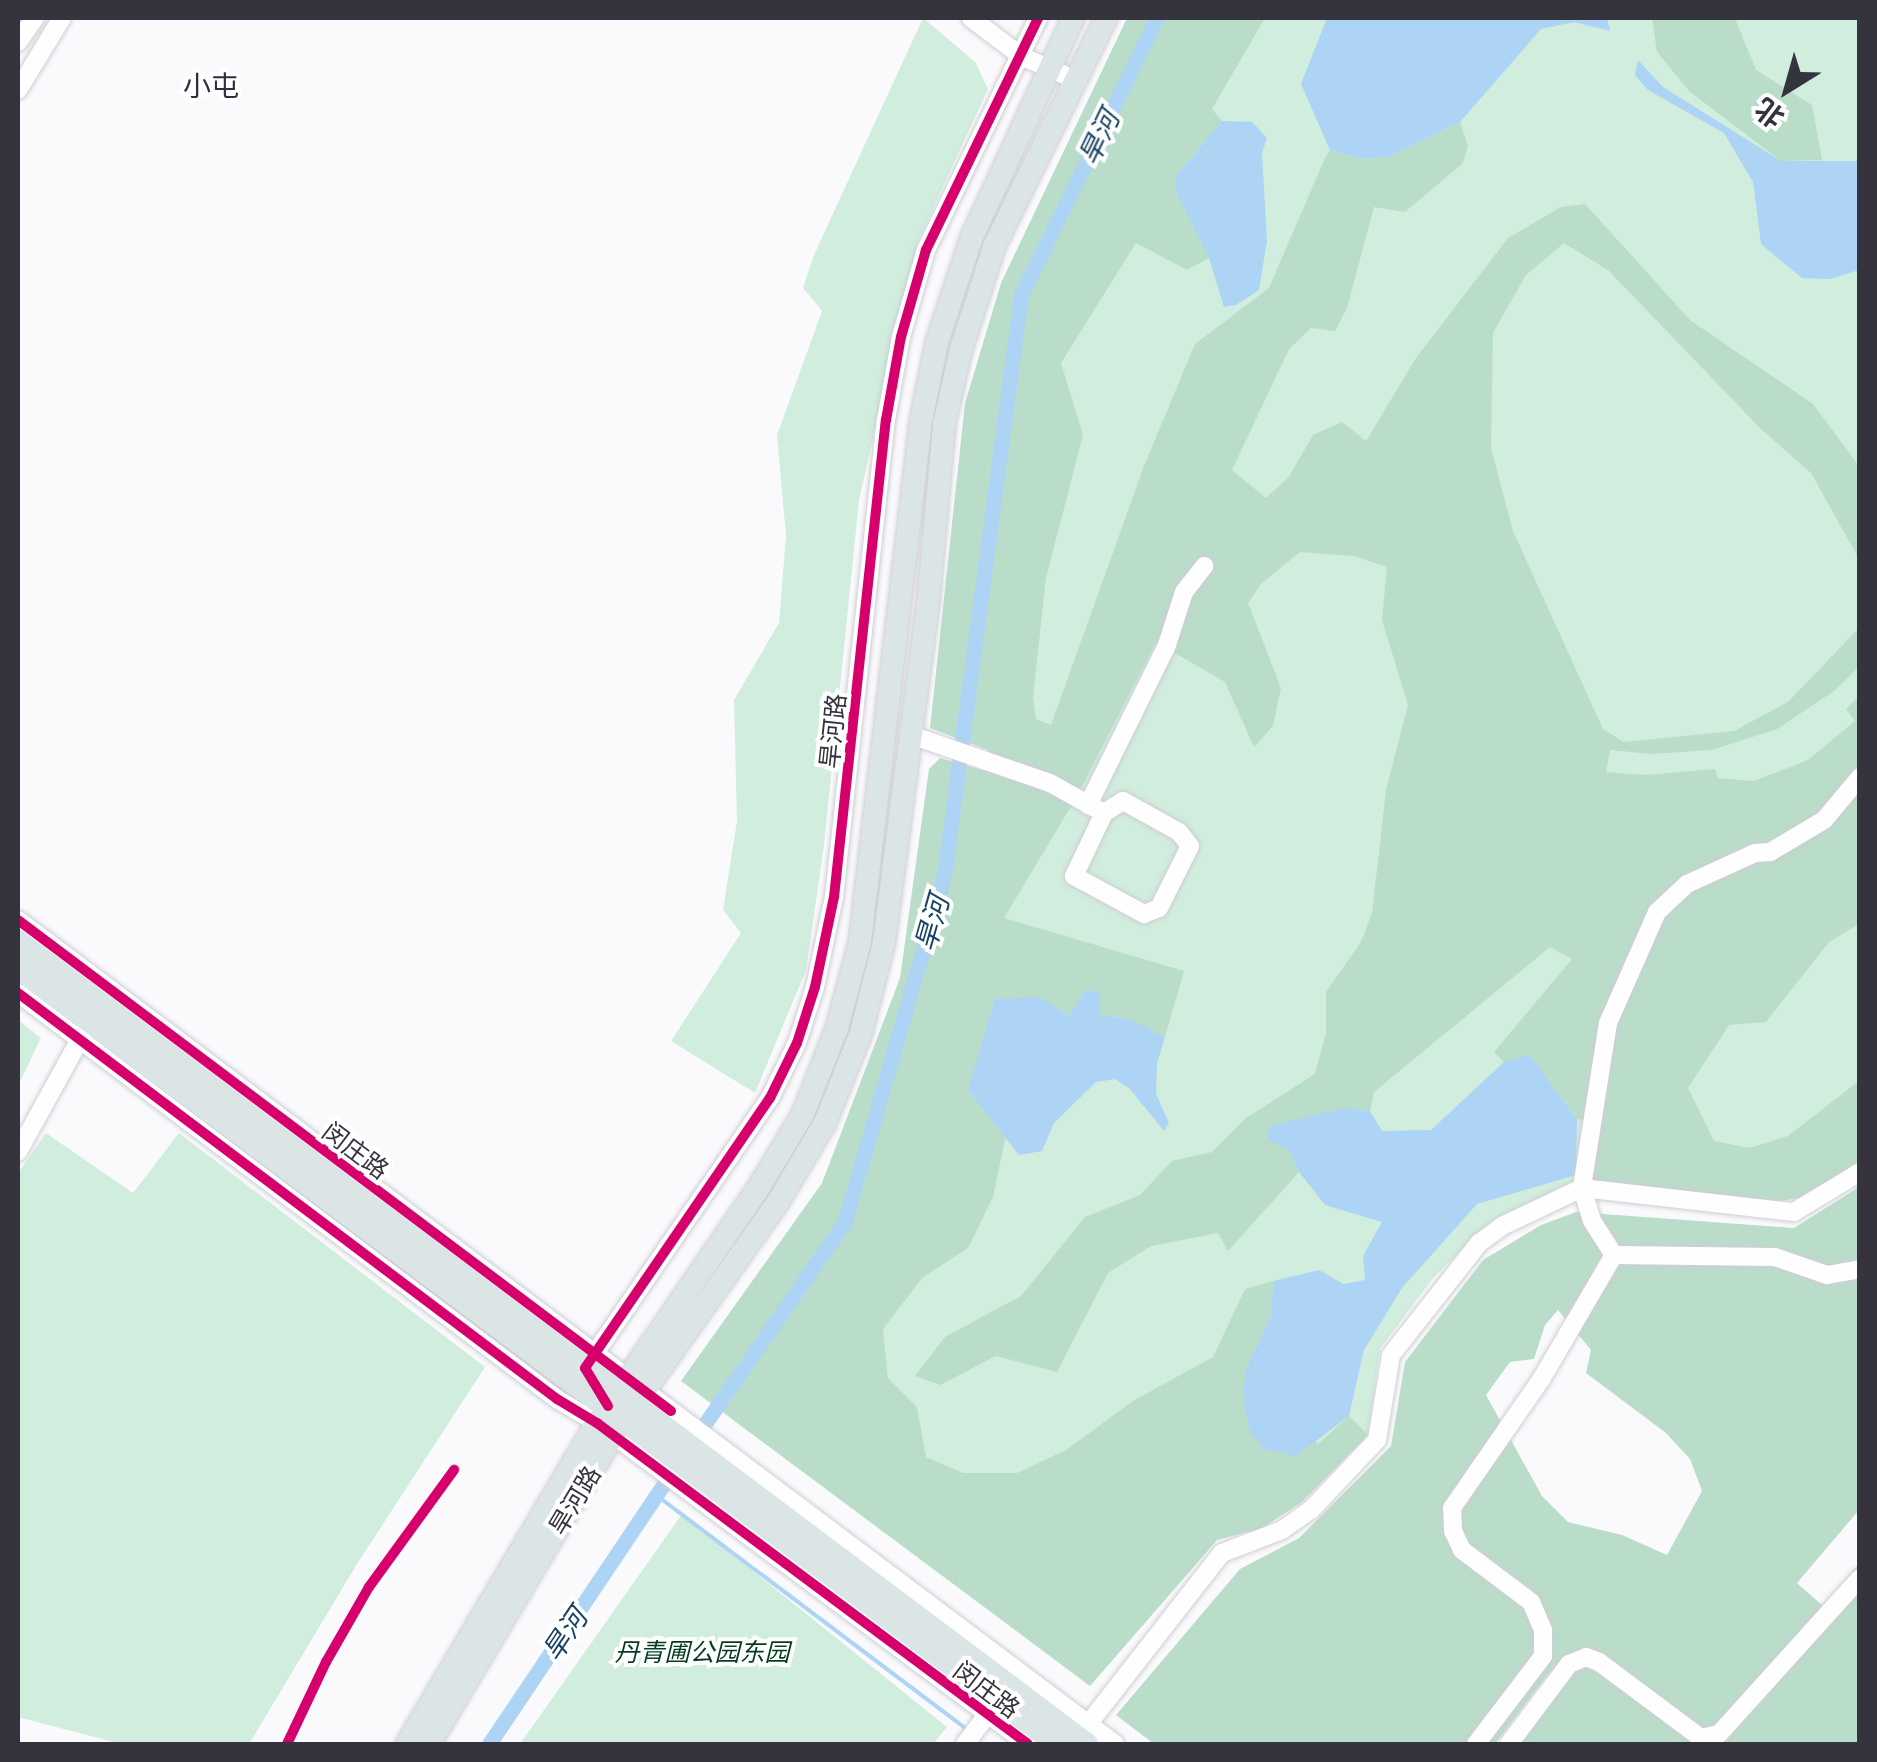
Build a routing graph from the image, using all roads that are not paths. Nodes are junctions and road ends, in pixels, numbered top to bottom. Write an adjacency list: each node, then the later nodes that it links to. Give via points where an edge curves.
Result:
1 (35, 18): 7 (street)
2 (62, 18): 8 (street)
3 (971, 18): 9 (street)
4 (1038, 18): 9 (street, 旱河路)
5 (1073, 18): 10 (main road, 旱河路)
6 (1106, 18): 11 (main road, 旱河路)
7 (18, 41): 8 (street)
8 (40, 54): 12 (street)
9 (1021, 56): 10 (street); 30 (street, 旱河路, via 926,250 901,337 886,420 834,898 815,988 770,1098)
10 (1050, 68): 11 (street); 13 (main road, 旱河路)
11 (1076, 80): 13 (main road, 旱河路)
12 (18, 90)
13 (983, 242): 15 (main road, 旱河路, via 944,424); 31 (main road, 旱河路, via 937,342 921,422 860,942 837,1028 804,1114)
14 (1204, 566): 17 (street, via 1184,592)
15 (919, 738): 17 (street, via 1050,783); 31 (main road, 旱河路, via 884,942 860,1033 825,1123 778,1202)
16 (1858, 770): 25 (street, via 1824,820 1770,852 1687,884 1657,912 1608,1024)
17 (1096, 809): 17 (street, via 1074,876 1144,914 1159,908 1190,846 1179,832 1123,801)
18 (18, 920): 30 (street, 闵庄路)
19 (18, 942): 30 (main road, 闵庄路)
20 (18, 968): 22 (main road, 闵庄路)
21 (18, 993): 22 (street, 闵庄路)
22 (85, 1031): 23 (street); 26 (main road, 闵庄路); 28 (street, 闵庄路)
23 (18, 1152)
24 (1860, 1172): 25 (street, via 1794,1212)
25 (1582, 1188): 27 (street, via 1592,1221); 36 (street, via 1480,1243 1391,1355 1377,1440 1312,1510 1282,1530 1222,1553)
26 (362, 1226): 28 (street); 31 (main road, 闵庄路)
27 (1614, 1255): 29 (street, via 1775,1258 1827,1275); 41 (street, via 1542,1378 1452,1508 1462,1550 1531,1602 1543,1630 1543,1656)
28 (380, 1266): 31 (street, 闵庄路, via 557,1400)
29 (1860, 1269)
30 (590, 1361): 31 (main road, 闵庄路)
31 (620, 1406): 32 (main road, 闵庄路); 32 (street, 闵庄路); 37 (main road, 旱河路); 38 (main road, 旱河路)
32 (656, 1432): 33 (main road); 33 (street)
33 (698, 1464): 35 (main road, 闵庄路); 36 (main road, 闵庄路)
34 (1860, 1578): 42 (street, via 1720,1734 1701,1738 1586,1658 1569,1664)
35 (980, 1725): 36 (main road, 闵庄路); 39 (street, 闵庄路)
36 (1077, 1738): 40 (street, 闵庄路)
37 (406, 1744)
38 (429, 1744)
39 (1028, 1744)
40 (1115, 1744)
41 (1476, 1744)
42 (1509, 1744)

